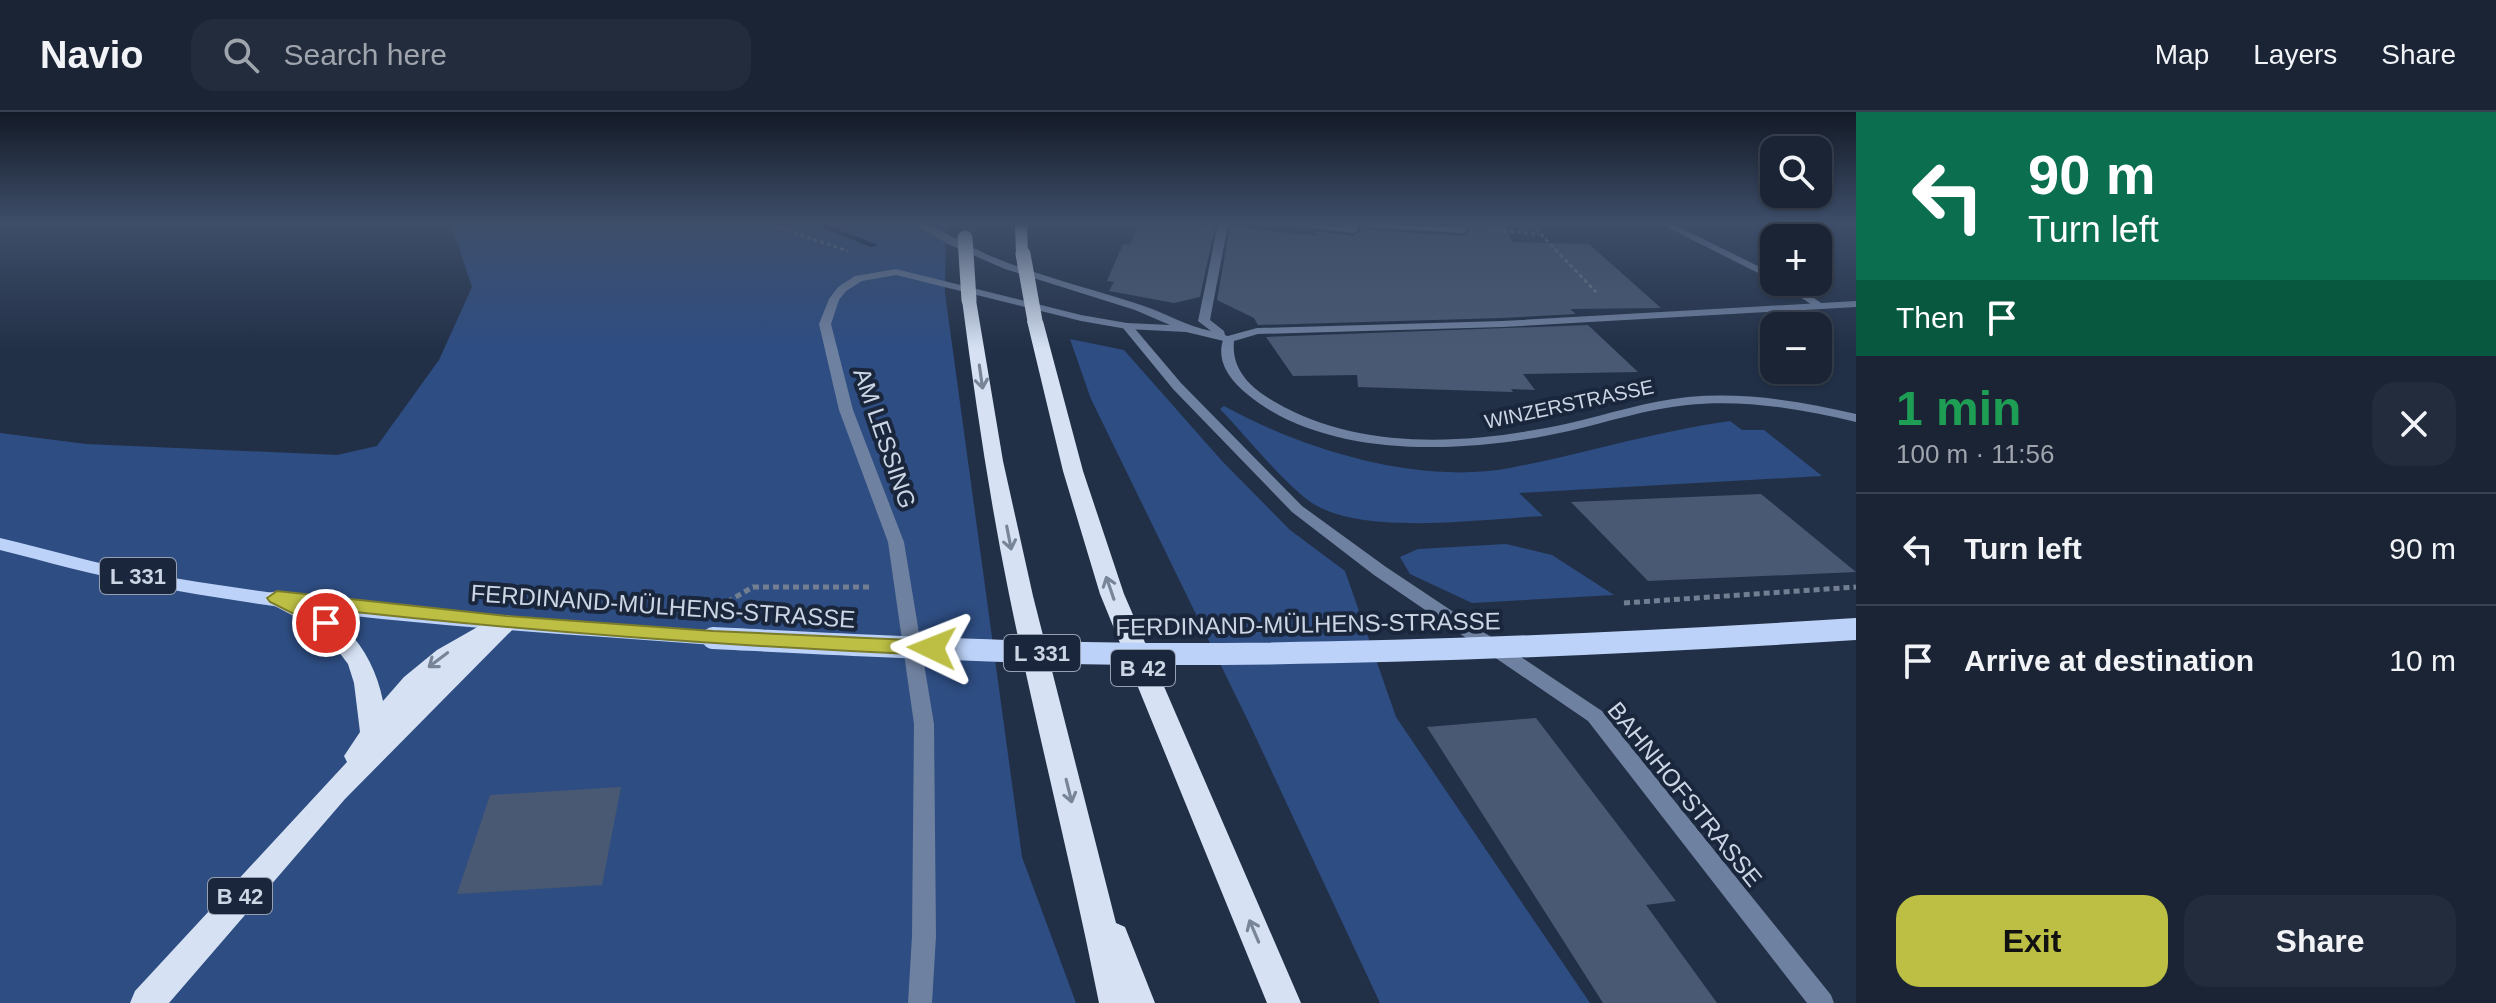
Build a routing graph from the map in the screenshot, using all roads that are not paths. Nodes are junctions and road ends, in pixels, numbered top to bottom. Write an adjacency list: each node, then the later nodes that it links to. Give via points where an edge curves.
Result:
1 (967, 266): 18 (highway, one-way to 18, bridge, via 993,461)
2 (1006, 266): 9 (street, via 1151,310)
3 (1025, 266): 23 (highway, B 42, one-way to 3, bridge, via 1112,594 1073,471)
4 (1215, 266): 10 (street, WINZERSTRASSE, via 1204,321)
5 (1805, 296): 7 (street)
6 (1856, 304): 7 (street)
7 (1821, 306): 10 (street, via 1395,329 1287,329)
8 (1127, 326): 9 (street, AM LESSING); 20 (street, AM LESSING, via 896,272 859,278 842,289 825,324 846,410 896,542 906,588 924,724); 24 (street, BAHNHOFSTRASSE, via 1177,386 1297,509 1595,716)
9 (1186, 329): 10 (street, AM LESSING)
10 (1228, 339): 11 (street, WINZERSTRASSE, via 1229,368 1242,385 1272,406 1328,428 1386,442 1496,442 1690,401 1804,406)
11 (1856, 418)
12 (0, 544): 13 (main road, FERDINAND-MÜLHENS-STRASSE / L 331, via 162,582)
13 (277, 598): 14 (main road, FERDINAND-MÜLHENS-STRASSE / L 331); 16 (highway, via 312,613 340,634 360,661 371,694)
14 (507, 623): 15 (main road, FERDINAND-MÜLHENS-STRASSE / L 331, bridge, via 1041,653 1207,654 1621,644); 16 (highway, B 42, one-way to 16, via 455,647 419,674); 17 (highway, B 42)
15 (1856, 629)
16 (373, 733): 17 (highway, B 42)
17 (335, 791): 19 (highway, B 42)
18 (1089, 872): 21 (highway); 22 (highway)
19 (147, 1003)
20 (920, 1003)
21 (1116, 1003)
22 (1138, 1003)
23 (1284, 1003)
24 (1822, 1003)

